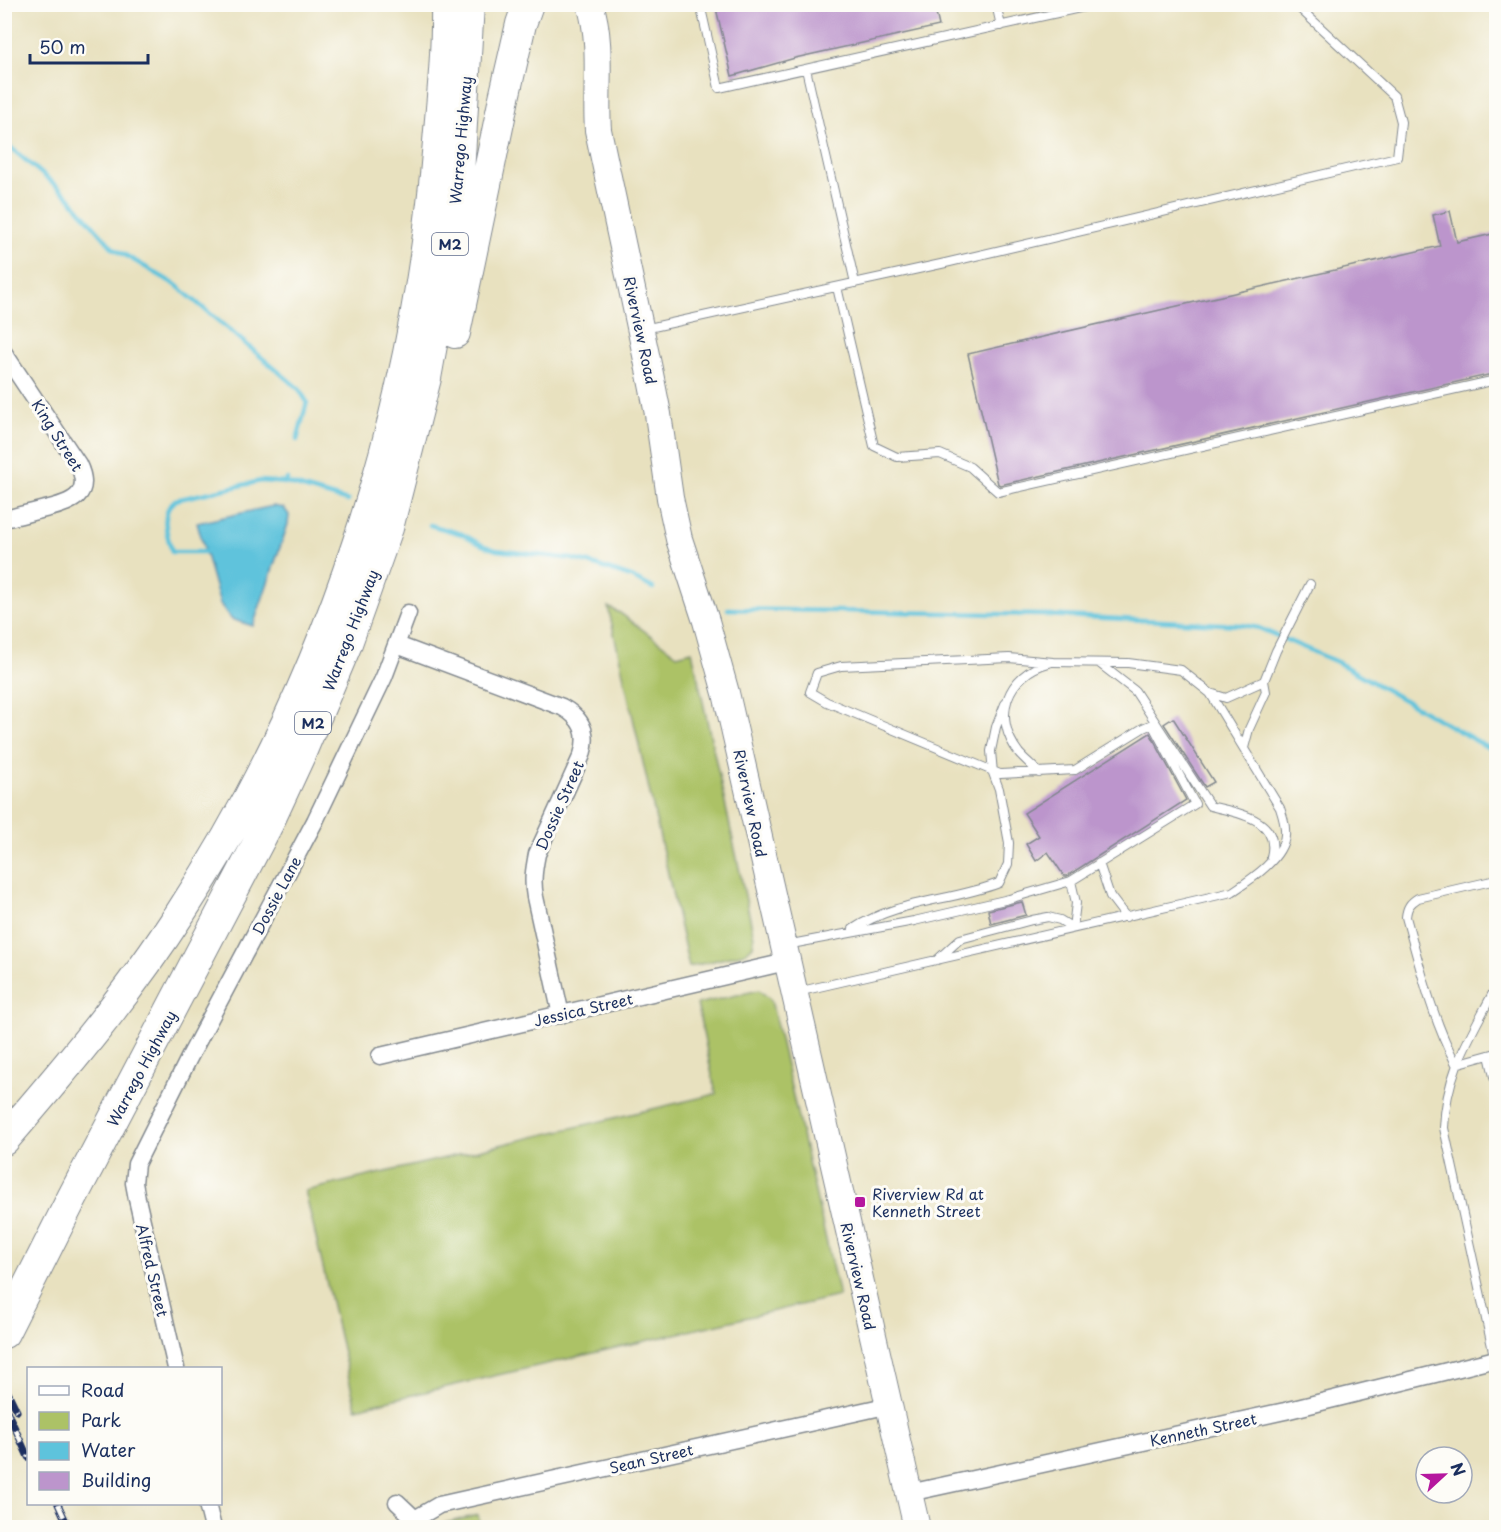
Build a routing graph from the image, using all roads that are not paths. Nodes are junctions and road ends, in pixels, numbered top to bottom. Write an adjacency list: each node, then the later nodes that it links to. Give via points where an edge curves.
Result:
1 (429, 4): 14 (highway, via 432,61)
2 (446, 4): 14 (highway, Warrego Highway / M2)
3 (469, 4): 21 (highway, Warrego Highway / M2, via 459,174 449,251 426,378)
4 (528, 4): 21 (highway, via 501,109 452,350 408,510)
5 (590, 4): 13 (main road, Riverview Road)
6 (605, 4): 13 (main road, Riverview Road, via 608,42)
7 (700, 4): 12 (lane, via 719,88)
8 (996, 4): 11 (lane)
9 (1098, 4): 11 (lane)
10 (1295, 4): 15 (lane, via 1394,96 1401,122 1397,157)
11 (1001, 26): 12 (lane)
12 (806, 69): 15 (lane)
13 (598, 77): 17 (main road, Riverview Road, via 600,140)
14 (443, 83): 49 (highway, Warrego Highway / M2, via 434,200 411,344 382,464 333,617 272,755 182,912 137,977)
15 (855, 283): 16 (lane)
16 (837, 286): 17 (lane); 19 (lane, via 874,446 897,458 940,454 970,467 998,492)
17 (640, 330): 40 (main road, Riverview Road, via 679,539 718,661)
18 (4, 353): 20 (street, King Street, via 78,464 84,480 82,489 67,504)
19 (1497, 380)
20 (4, 519)
21 (388, 528): 51 (highway, Warrego Highway / M2, via 346,646 274,812)
22 (1310, 584): 27 (lane)
23 (408, 613): 24 (street, Dossie Lane)
24 (397, 645): 44 (street, Dossie Street, via 562,707 583,727 582,755 537,854 534,869 535,897); 50 (street, Dossie Lane, via 315,821 189,1058)
25 (1053, 662): 26 (lane); 29 (lane, via 1036,666 1015,682); 32 (lane, via 1009,658 852,665 817,673 810,692 827,702)
26 (1099, 662): 28 (lane, via 1180,670); 34 (lane, via 1135,691 1210,806 1253,817 1268,830 1273,849)
27 (1264, 681): 28 (lane, via 1226,698); 30 (lane, via 1266,692)
28 (1210, 693): 30 (lane)
29 (1005, 704): 31 (lane, via 1011,739 1018,752); 32 (lane, via 991,750)
30 (1244, 748): 34 (lane, via 1285,822 1285,838)
31 (1039, 772): 32 (lane); 33 (lane, via 1075,770 1152,724 1195,804)
32 (993, 773): 39 (lane, via 1009,843 1008,864 999,883 895,909)
33 (1100, 863): 36 (lane); 37 (lane, via 1110,896)
34 (1269, 863): 37 (lane, via 1232,892)
35 (1497, 880): 47 (lane, via 1418,898 1407,910 1424,982 1443,1040)
36 (1071, 881): 38 (lane, via 1076,903); 39 (lane, via 936,916)
37 (1126, 916): 38 (lane)
38 (1073, 928): 41 (lane); 41 (lane, via 1060,920 1032,920 960,939)
39 (851, 931): 40 (lane)
40 (784, 954): 43 (main road, Riverview Road); 44 (street, Jessica Street)
41 (936, 961): 43 (lane)
42 (1497, 987): 47 (lane)
43 (794, 992): 54 (main road, Riverview Road)
44 (561, 1015): 46 (street, Jessica Street)
45 (1493, 1054): 47 (lane); 48 (lane)
46 (381, 1056)
47 (1456, 1064): 52 (lane, via 1444,1128)
48 (1497, 1085)
49 (4, 1140)
50 (134, 1171): 53 (street, Alfred Street, via 136,1199)
51 (4, 1333)
52 (1496, 1360): 55 (street, Kenneth Street, via 1285,1411)
53 (176, 1367)
54 (890, 1405): 55 (main road, Riverview Road); 58 (street, Sean Street, via 450,1503 425,1512)
55 (909, 1493): 60 (main road, Riverview Road)
56 (397, 1502): 58 (street, Sean Street)
57 (208, 1505): 59 (street)
58 (412, 1523)
59 (213, 1527)
60 (917, 1527)

